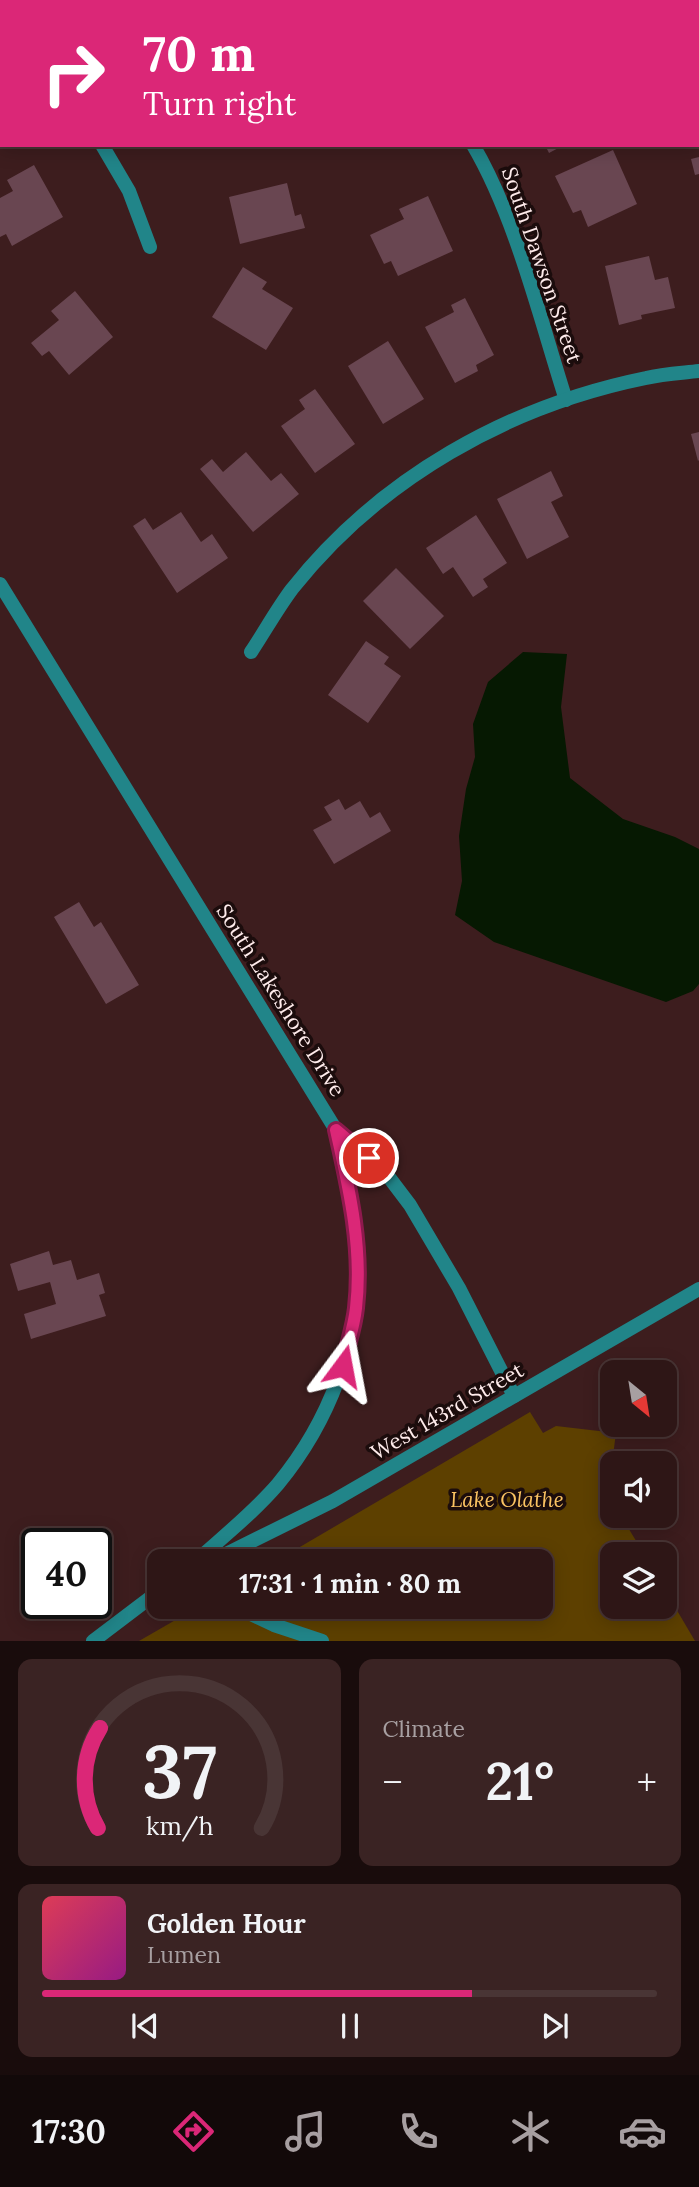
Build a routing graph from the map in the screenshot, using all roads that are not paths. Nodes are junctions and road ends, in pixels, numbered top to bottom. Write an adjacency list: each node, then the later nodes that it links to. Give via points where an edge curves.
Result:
1 (103, 147): 3 (street, via 129,191)
2 (474, 147): 5 (street, South Dawson Street, via 515,239)
3 (150, 247)
4 (699, 371): 5 (street, via 647,377)
5 (566, 400): 7 (street, via 512,419 441,457 383,498 292,590)
6 (0, 584): 8 (street, South Lakeshore Drive)
7 (251, 652)
8 (336, 1130): 10 (street, via 385,1171 411,1205); 11 (street, South Lakeshore Drive, via 358,1258 356,1311 343,1366 324,1412 289,1469)
9 (699, 1289): 10 (street, West 143rd Street)
10 (514, 1396): 12 (street, West 143rd Street, via 333,1501)
11 (209, 1549)
12 (236, 1549)
13 (147, 1600): 15 (street)
14 (261, 1619): 16 (street)
15 (93, 1641)
16 (322, 1641)

